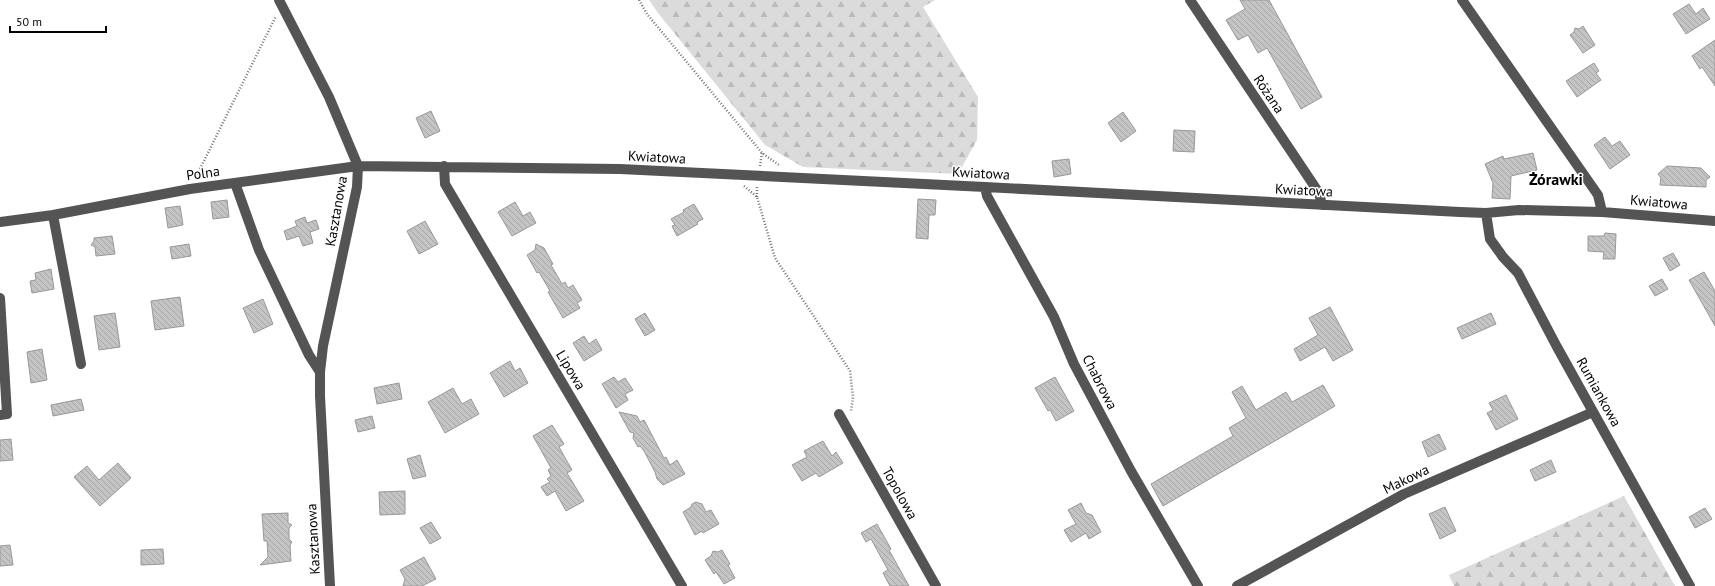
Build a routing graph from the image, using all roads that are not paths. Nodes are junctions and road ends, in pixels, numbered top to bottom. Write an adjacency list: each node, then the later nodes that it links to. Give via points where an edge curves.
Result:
1 (1190, 0): 8 (street, Różana, via 1319,194)
2 (1462, 0): 9 (street, via 1598,195)
3 (280, 2): 4 (street, Kasztanowa, via 329,97)
4 (358, 166): 5 (street, Kwiatowa); 6 (street, Polna); 16 (street, Kasztanowa, via 357,187 323,346)
5 (444, 166): 7 (street, Kwiatowa, via 620,169); 23 (street, Lipowa, via 445,184)
6 (234, 184): 11 (street, Polna, via 190,189); 16 (street, via 259,250 309,355)
7 (985, 187): 8 (street, Kwiatowa); 25 (street, Chabrowa, via 987,196 1054,317 1074,364 1127,465)
8 (1322, 205): 10 (street, Kwiatowa)
9 (1602, 212): 10 (street, Kwiatowa, via 1519,210); 12 (street, Kwiatowa)
10 (1486, 213): 17 (street, Rumiankowa, via 1490,239 1518,273)
11 (53, 215): 13 (street, Polna); 15 (street)
12 (1715, 221)
13 (0, 222)
14 (0, 298): 19 (street, via 7,414)
15 (81, 364)
16 (320, 372): 20 (street, Kasztanowa)
17 (1593, 412): 26 (street, Makowa, via 1404,494); 27 (street, Rumiankowa)
18 (839, 414): 24 (street, Topolowa)
19 (0, 415)
20 (329, 575): 21 (street, Kasztanowa); 22 (street)
21 (330, 586)
22 (336, 586)
23 (682, 586)
24 (936, 586)
25 (1198, 586)
26 (1237, 586)
27 (1690, 586)

